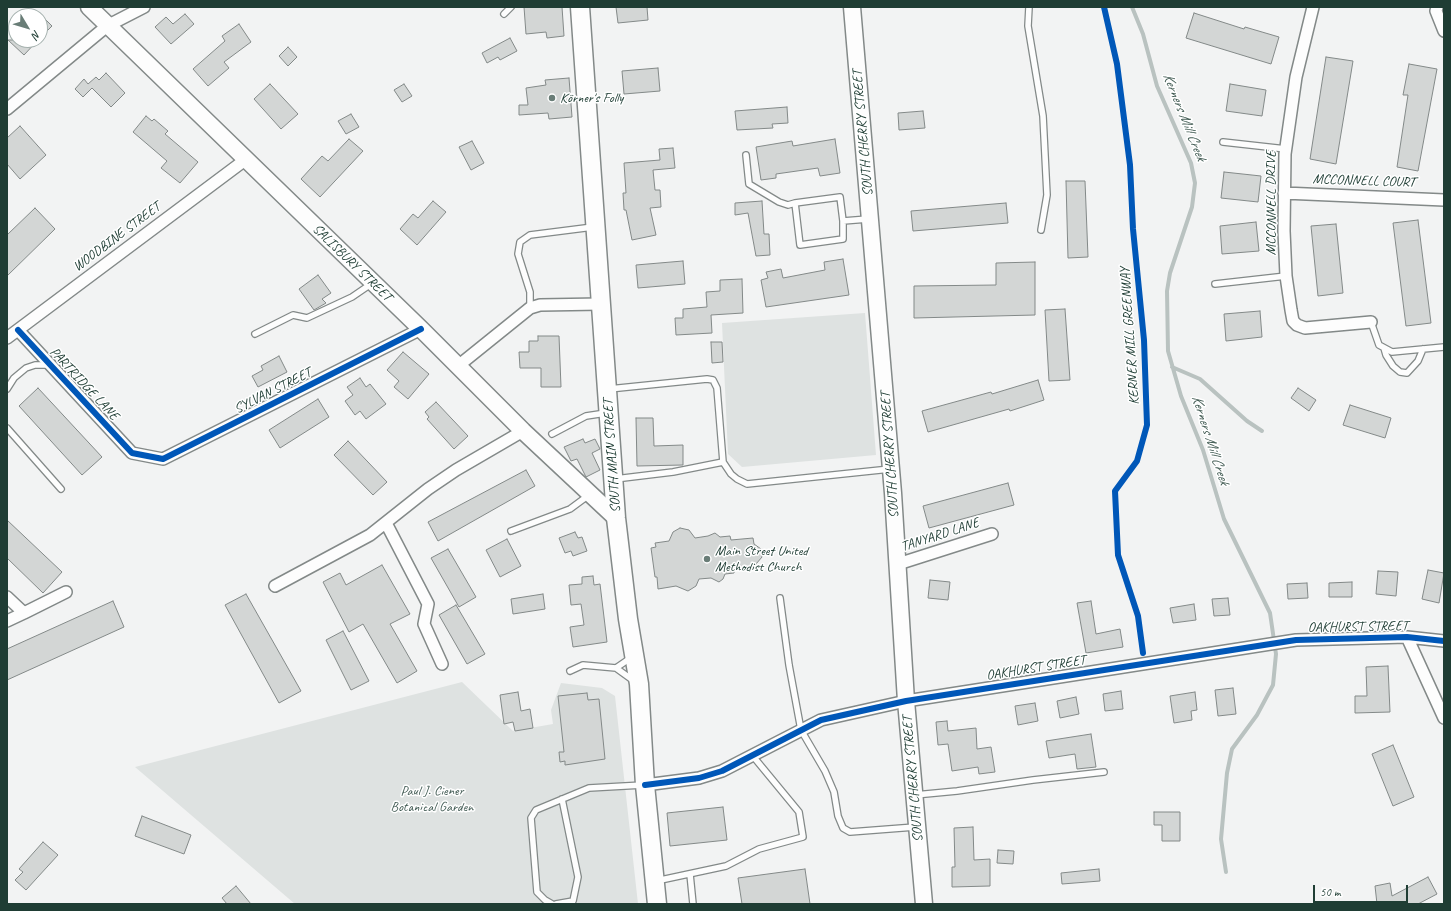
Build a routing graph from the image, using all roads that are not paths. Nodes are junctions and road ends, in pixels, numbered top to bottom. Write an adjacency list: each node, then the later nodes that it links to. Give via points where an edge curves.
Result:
1 (89, 7): 10 (main road, SALISBURY STREET)
2 (144, 7): 10 (street)
3 (511, 7): 9 (lane)
4 (580, 7): 22 (main road, SOUTH MAIN STREET)
5 (852, 7): 20 (main road, SOUTH CHERRY STREET)
6 (1028, 7): 23 (lane, via 1028,26 1043,116 1047,195)
7 (1313, 7): 14 (street, MCCONNELL DRIVE, via 1296,77)
8 (1437, 7): 11 (street, via 1436,11)
9 (504, 14)
10 (107, 26): 12 (street); 16 (main road, SALISBURY STREET)
11 (1444, 30)
12 (9, 105)
13 (1223, 142): 14 (lane)
14 (1286, 149): 17 (street, MCCONNELL DRIVE)
15 (746, 155): 19 (lane, via 749,184 779,202)
16 (245, 160): 25 (main road, SALISBURY STREET); 31 (street, WOODBINE STREET)
17 (1284, 193): 18 (street, MCCONNELL COURT); 24 (street, MCCONNELL DRIVE)
18 (1444, 200)
19 (795, 203): 21 (lane, via 840,197); 21 (lane, via 800,245 844,239)
20 (870, 219): 21 (lane); 47 (main road, SOUTH CHERRY STREET)
21 (843, 221)
22 (596, 227): 27 (main road, SOUTH MAIN STREET); 28 (lane, via 530,235 520,242 518,254 530,292)
23 (1041, 230)
24 (1286, 276): 26 (lane); 29 (street, MCCONNELL DRIVE, via 1293,321 1300,327)
25 (373, 283): 30 (main road, SALISBURY STREET); 32 (lane, via 352,297 307,318 293,315)
26 (1215, 284)
27 (601, 304): 28 (street, via 540,305); 40 (main road, SOUTH MAIN STREET)
28 (530, 308): 38 (street)
29 (1371, 322): 35 (lane, via 1378,345)
30 (421, 329): 38 (main road, SALISBURY STREET); 45 (street, SYLVAN STREET, via 163,459)
31 (18, 330): 33 (street, WOODBINE STREET); 37 (street, PARTRIDGE LANE)
32 (255, 334)
33 (7, 338)
34 (1444, 347): 36 (lane)
35 (1384, 348): 36 (lane, via 1392,352); 36 (lane, via 1393,366 1400,372 1407,373 1418,361)
36 (1423, 349)
37 (50, 365): 39 (lane, via 26,368 14,378); 45 (street, PARTRIDGE LANE)
38 (458, 366): 43 (main road, SALISBURY STREET)
39 (7, 389)
40 (607, 389): 41 (main road, SOUTH MAIN STREET); 46 (lane, via 713,380 717,388)
41 (609, 412): 44 (lane, via 586,416); 48 (main road, SOUTH MAIN STREET)
42 (7, 428): 49 (lane)
43 (523, 431): 50 (main road, SALISBURY STREET); 52 (street, via 456,470)
44 (552, 434)
45 (132, 453)
46 (723, 462): 47 (lane, via 737,479 747,484); 48 (lane, via 673,472)
47 (891, 469): 55 (main road, SOUTH CHERRY STREET)
48 (613, 479): 51 (main road, SOUTH MAIN STREET)
49 (61, 488)
50 (591, 494): 51 (main road, SALISBURY STREET); 53 (lane, via 570,508)
51 (616, 518): 64 (main road, SOUTH MAIN STREET)
52 (386, 523): 56 (street, via 370,535); 65 (street, via 428,604 424,624)
53 (511, 531)
54 (992, 534): 55 (street, TANYARD LANE)
55 (898, 564): 69 (main road, SOUTH CHERRY STREET)
56 (274, 586)
57 (66, 592): 60 (street)
58 (7, 597): 60 (street)
59 (780, 598): 71 (lane)
60 (24, 613): 61 (street)
61 (7, 621)
62 (1407, 637): 63 (street, OAKHURST STREET); 69 (street, OAKHURST STREET, via 1296,640); 70 (street)
63 (1444, 641)
64 (634, 656): 66 (lane); 68 (main road, SOUTH MAIN STREET)
65 (442, 664)
66 (616, 668): 67 (lane, via 584,665); 68 (lane)
67 (570, 672)
68 (638, 684): 74 (main road, SOUTH MAIN STREET)
69 (906, 701): 71 (street, OAKHURST STREET, via 821,720); 75 (main road, SOUTH CHERRY STREET)
70 (1444, 718)
71 (800, 730): 72 (street, OAKHURST STREET); 77 (lane, via 825,771 834,792 843,828 850,832)
72 (752, 755): 74 (street, OAKHURST STREET, via 722,771 699,778); 78 (lane, via 799,812 803,837 759,849 726,866)
73 (1104, 772): 75 (lane)
74 (645, 785): 76 (lane, via 589,788); 79 (main road, SOUTH MAIN STREET)
75 (914, 795): 77 (main road, SOUTH CHERRY STREET)
76 (562, 800): 80 (lane, via 536,810 531,818 538,892 544,900); 81 (lane, via 578,877 573,901)
77 (917, 826): 84 (main road, SOUTH CHERRY STREET)
78 (690, 874): 79 (lane); 83 (lane)
79 (654, 881): 82 (main road, SOUTH MAIN STREET)
80 (552, 904)
81 (556, 904)
82 (657, 904)
83 (693, 904)
84 (924, 904)

